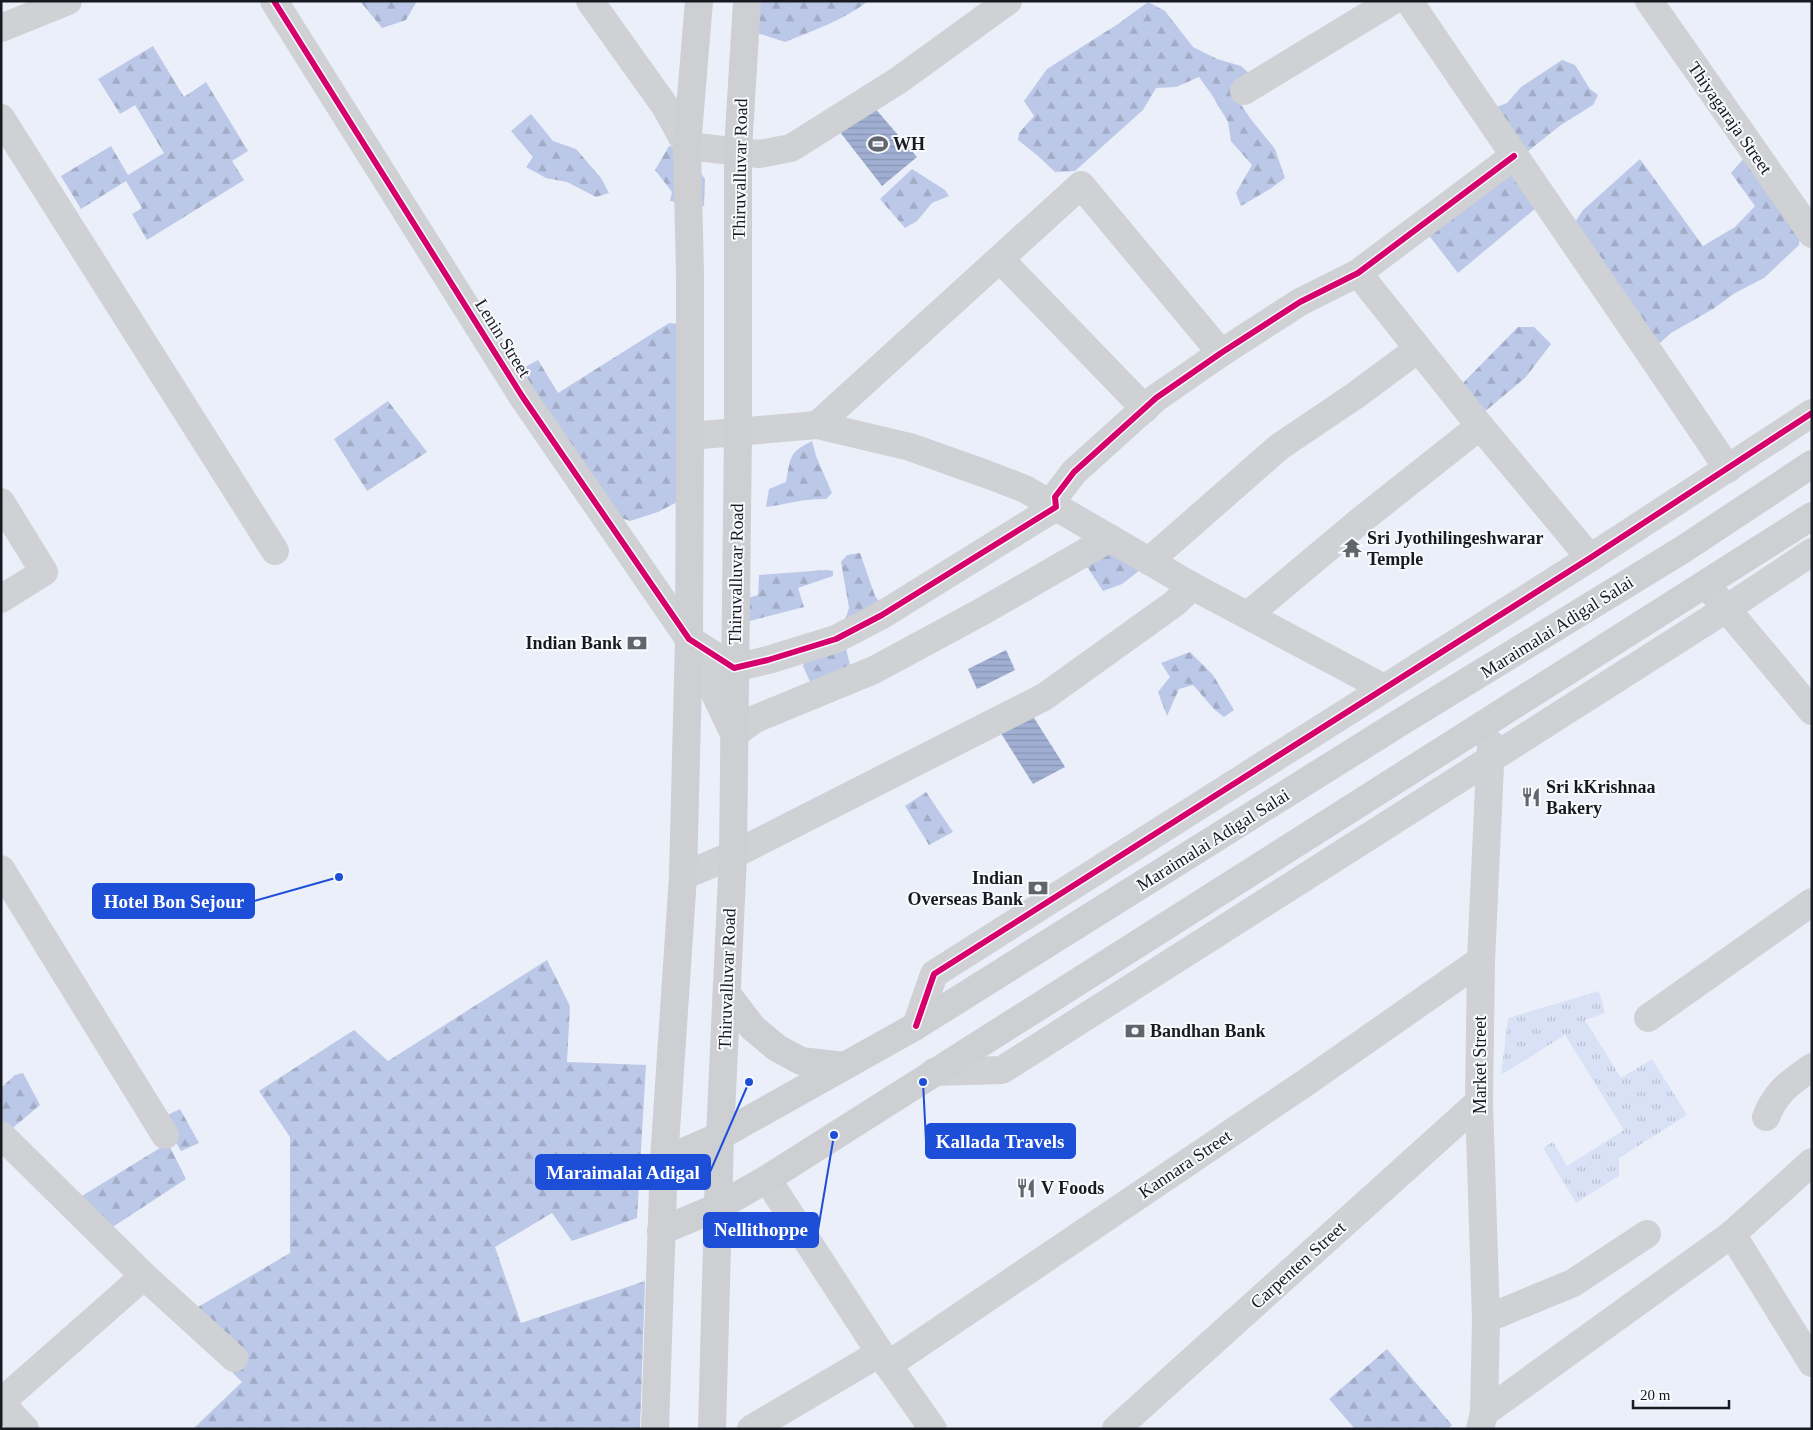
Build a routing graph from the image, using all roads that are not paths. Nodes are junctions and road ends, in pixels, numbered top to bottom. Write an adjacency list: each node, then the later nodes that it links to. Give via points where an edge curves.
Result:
1 (68, 1): 10 (street)
2 (274, 1): 42 (street, Lenin Street, via 522,396)
3 (590, 1): 13 (street, via 665,106)
4 (699, 1): 13 (main road)
5 (747, 1): 14 (main road, Thiruvalluvar Road)
6 (1008, 1): 14 (street, via 899,80 791,148 760,154)
7 (1392, 1): 11 (street)
8 (1409, 1): 15 (street)
9 (1649, 1): 16 (street, Thiyagaraja Street)
10 (1, 28)
11 (1244, 92)
12 (1, 118): 33 (street)
13 (687, 146): 14 (street); 26 (main road)
14 (738, 150): 25 (main road, Thiruvalluvar Road)
15 (1514, 156): 18 (street); 28 (street)
16 (1812, 234)
17 (1000, 259): 20 (street, via 1081,185); 21 (street); 23 (street)
18 (1358, 273): 19 (street); 20 (street, via 1300,302)
19 (1418, 349): 24 (street); 36 (street, via 1279,447)
20 (1221, 353): 21 (street)
21 (1145, 409): 30 (street, via 1074,472 1055,497)
22 (1812, 413): 28 (street)
23 (817, 425): 25 (street); 30 (street, via 910,447 1025,489)
24 (1480, 426): 35 (street); 41 (street)
25 (738, 431): 26 (street); 43 (main road, Thiruvalluvar Road)
26 (690, 436): 42 (main road)
27 (1812, 464): 56 (main road, Maraimalai Adigal Salai, via 1682,550)
28 (1728, 469): 35 (street)
29 (1, 502): 39 (street, via 44,572)
30 (1056, 507): 32 (street); 43 (street, via 882,616 836,639)
31 (1812, 516): 37 (main road)
32 (1110, 538): 36 (street); 47 (street, via 874,670 755,719)
33 (275, 551)
34 (1812, 552): 40 (street)
35 (1590, 558): 44 (street)
36 (1149, 561): 38 (street)
37 (1705, 583): 40 (street); 46 (main road)
38 (1192, 586): 41 (street); 49 (street, via 1175,603 1044,697)
39 (1, 599)
40 (1726, 608): 45 (street); 48 (street)
41 (1248, 615): 44 (street)
42 (688, 639): 43 (street, Lenin Street); 47 (street); 51 (main road)
43 (734, 668): 47 (main road, Thiruvalluvar Road)
44 (1384, 688): 56 (street, via 934,974)
45 (1812, 711)
46 (1492, 718): 48 (street, Market Street); 59 (main road)
47 (734, 734): 49 (main road, Thiruvalluvar Road)
48 (1490, 758): 53 (street, Market Street); 59 (street, via 1002,1070)
49 (733, 855): 51 (street); 54 (main road, Thiruvalluvar Road)
50 (1, 869): 63 (street)
51 (683, 876): 65 (main road)
52 (1812, 902): 55 (street)
53 (1481, 960): 60 (street, Market Street); 75 (street, Kannara Street, via 1308,1080)
54 (727, 994): 57 (main road, via 753,1028 777,1048 801,1061); 64 (main road, Thiruvalluvar Road)
55 (1648, 1018)
56 (916, 1026): 57 (main road, Maraimalai Adigal Salai)
57 (844, 1066): 64 (main road, Maraimalai Adigal Salai)
58 (1812, 1067): 61 (street, via 1782,1089)
59 (934, 1072): 67 (main road)
60 (1479, 1102): 73 (street, Market Street); 84 (street, Carpenten Street)
61 (1766, 1116)
62 (1, 1135): 72 (street)
63 (165, 1135)
64 (720, 1136): 65 (main road, Maraimalai Adigal Salai); 68 (main road, Thiruvalluvar Road)
65 (664, 1160): 69 (main road)
66 (1812, 1162): 71 (street, Market Street)
67 (767, 1179): 68 (main road); 75 (street)
68 (718, 1207): 69 (main road); 81 (main road)
69 (661, 1231): 80 (main road)
70 (1647, 1234): 73 (street, via 1573,1283)
71 (1732, 1234): 76 (street); 78 (street, Market Street)
72 (144, 1276): 74 (street); 77 (street)
73 (1486, 1319): 78 (street, Market Street)
74 (234, 1358)
75 (884, 1359): 82 (street, Kannara Street); 83 (street)
76 (1812, 1363)
77 (1, 1402): 79 (street)
78 (1482, 1421)
79 (25, 1429)
80 (655, 1429)
81 (712, 1429)
82 (751, 1429)
83 (933, 1429)
84 (1116, 1429)

